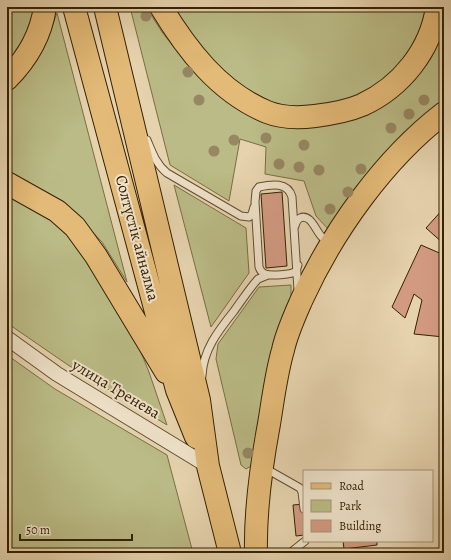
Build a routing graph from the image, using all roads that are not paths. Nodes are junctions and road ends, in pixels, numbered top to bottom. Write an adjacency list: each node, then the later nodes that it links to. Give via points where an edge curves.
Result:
1 (45, 7): 6 (main road, via 32,48)
2 (74, 7): 17 (main road, Солтүстік айналма)
3 (105, 7): 7 (main road, Солтүстік айналма)
4 (161, 7): 5 (main road, via 193,54 242,99 269,113 286,117 305,117 326,115 361,105 390,87 415,62 425,45)
5 (437, 7)
6 (7, 78)
7 (123, 81): 10 (lane, via 154,157 166,173 244,218 252,214); 18 (main road, Солтүстік айналма)
8 (444, 113): 12 (main road, via 411,142 386,170)
9 (7, 183): 17 (main road, via 57,211 75,227 96,256)
10 (255, 202): 11 (lane, via 256,191 260,187 279,185 288,188 292,197); 14 (lane, via 259,267 264,274)
11 (295, 230): 12 (lane, via 297,220 304,217 310,220 324,238 331,240); 13 (lane)
12 (336, 235): 15 (main road, via 312,277)
13 (298, 265): 14 (lane, via 294,273); 15 (lane, via 298,293)
14 (270, 275): 18 (lane, via 258,279 212,340 202,368)
15 (293, 320): 19 (main road, via 283,350)
16 (7, 338): 20 (street, улица Тренева, via 58,374)
17 (177, 390): 20 (main road, Солтүстік айналма)
18 (199, 400): 20 (main road, Солтүстік айналма)
19 (264, 453): 21 (lane, via 267,469 300,488); 24 (main road, via 257,496)
20 (208, 466): 23 (main road, Солтүстік айналма)
21 (303, 500)
22 (304, 542): 25 (lane)
23 (230, 553)
24 (256, 553)
25 (290, 553)

